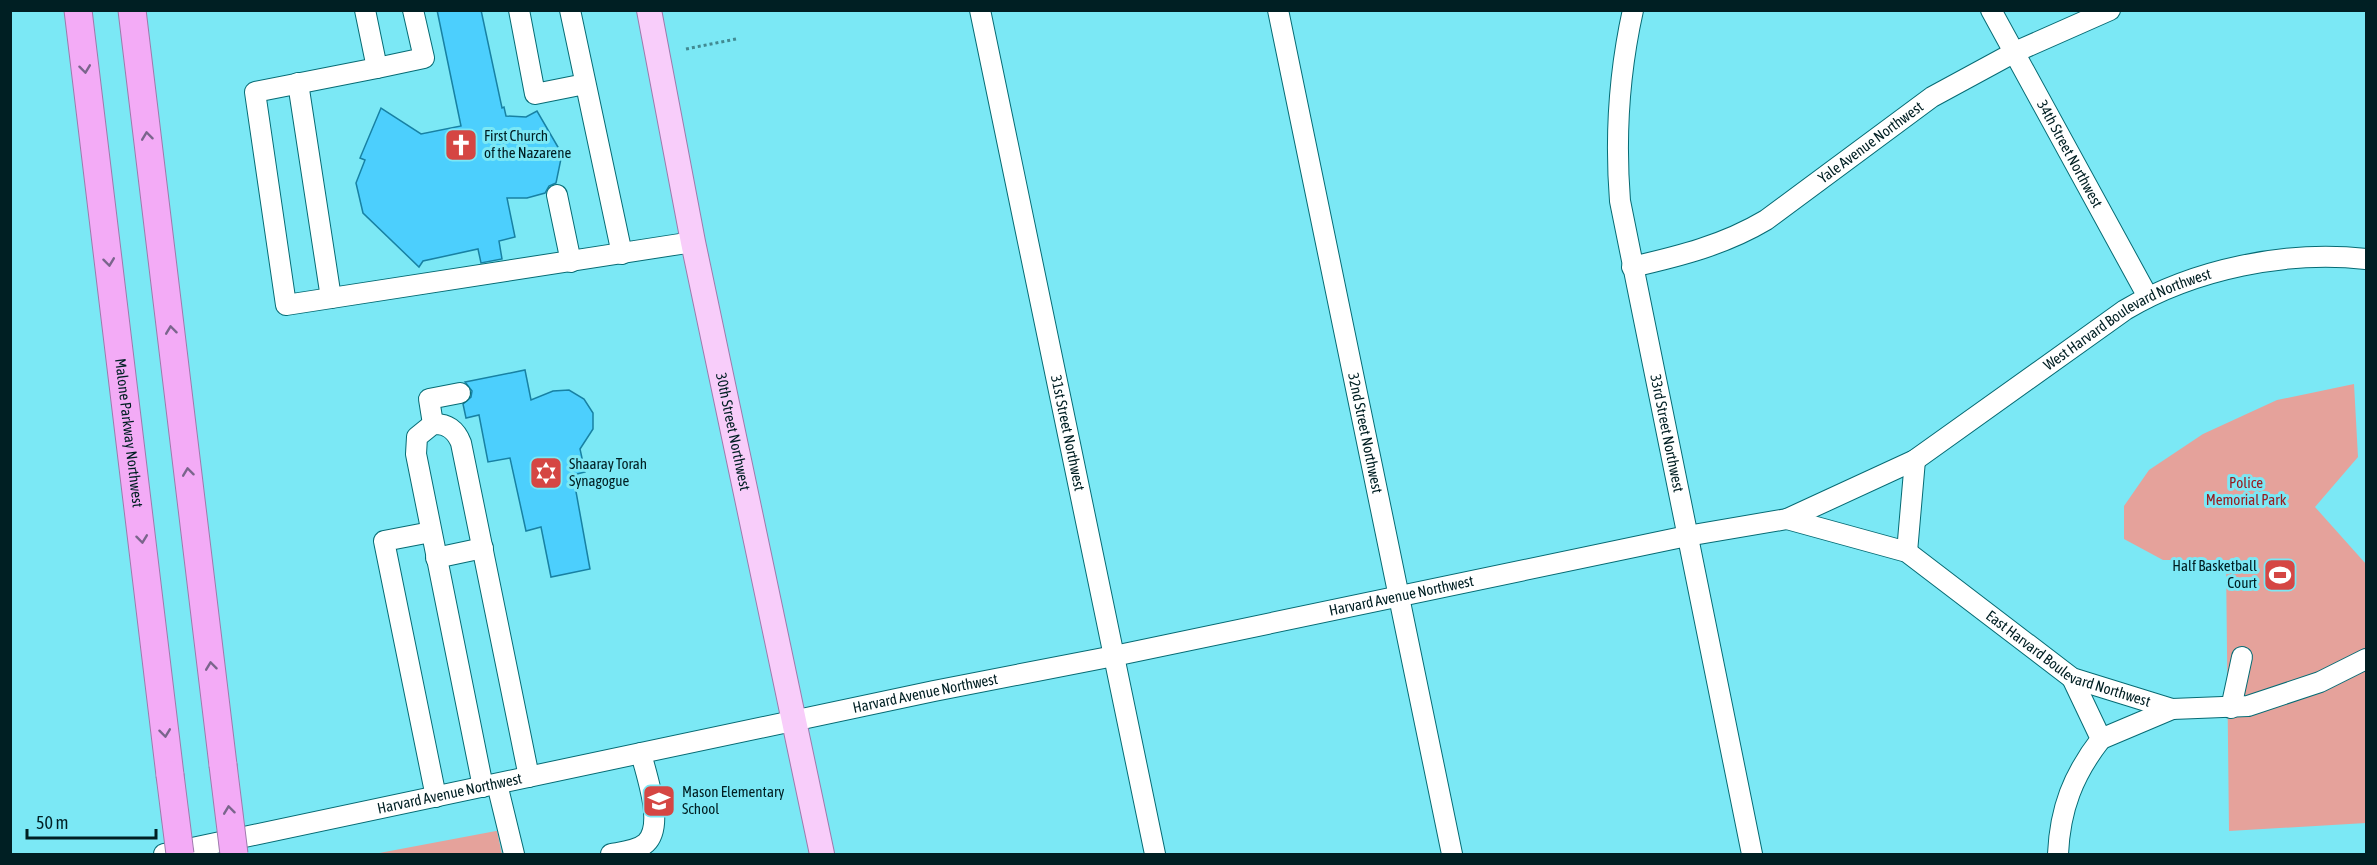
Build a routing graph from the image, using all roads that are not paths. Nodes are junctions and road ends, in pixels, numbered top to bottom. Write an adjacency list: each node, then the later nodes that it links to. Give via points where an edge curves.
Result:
1 (78, 10): 48 (highway, Malone Parkway Northwest, one-way to 48, bridge)
2 (132, 10): 49 (highway, one-way to 2, bridge)
3 (365, 10): 14 (street)
4 (413, 10): 14 (street, via 424,58)
5 (519, 10): 16 (street, via 535,94)
6 (570, 10): 16 (street)
7 (648, 10): 18 (main road, 30th Street Northwest)
8 (980, 10): 35 (street, 31st Street Northwest)
9 (1278, 10): 34 (street, 32nd Street Northwest)
10 (1633, 10): 22 (street, 33rd Street Northwest, via 1622,77 1617,167)
11 (1991, 10): 13 (street, 34th Street Northwest)
12 (2110, 10): 13 (street, Yale Avenue Northwest)
13 (2015, 52): 22 (street, Yale Avenue Northwest, via 1932,97 1743,233 1719,244); 23 (street, 34th Street Northwest)
14 (377, 68): 15 (street)
15 (298, 83): 24 (street); 24 (street, via 255,92 286,305)
16 (585, 84): 19 (street)
17 (557, 195): 21 (street)
18 (693, 242): 19 (street); 41 (main road, 30th Street Northwest)
19 (622, 254): 21 (street)
20 (2367, 259): 23 (street, West Harvard Boulevard Northwest, via 2316,255 2256,263)
21 (571, 262): 24 (street)
22 (1632, 267): 30 (street, 33rd Street Northwest)
23 (2148, 297): 27 (street, West Harvard Boulevard Northwest)
24 (331, 298)
25 (460, 393): 26 (street, via 429,399)
26 (434, 424): 29 (street, via 420,432 415,448); 31 (street, via 448,426 459,438)
27 (1915, 460): 28 (street, West Harvard Boulevard Northwest); 32 (street)
28 (1786, 519): 30 (street, West Harvard Boulevard Northwest); 32 (street, East Harvard Boulevard Northwest)
29 (431, 532): 33 (street); 46 (street, via 384,541)
30 (1687, 536): 34 (street, Harvard Avenue Northwest); 55 (street, 33rd Street Northwest)
31 (483, 548): 33 (street); 44 (street)
32 (1907, 552): 38 (street, East Harvard Boulevard Northwest)
33 (436, 558): 45 (street)
34 (1398, 597): 35 (street, Harvard Avenue Northwest); 54 (street, 32nd Street Northwest)
35 (1114, 656): 41 (street, Harvard Avenue Northwest); 53 (street, 31st Street Northwest)
36 (2242, 657): 39 (street)
37 (2367, 659): 39 (street, East Harvard Boulevard Northwest, via 2320,682)
38 (2072, 678): 40 (street, East Harvard Boulevard Northwest); 42 (street)
39 (2231, 708): 40 (street, East Harvard Boulevard Northwest)
40 (2172, 709): 42 (street)
41 (794, 721): 43 (street, Harvard Avenue Northwest); 52 (main road, 30th Street Northwest)
42 (2101, 739): 56 (street, via 2067,794)
43 (641, 753): 44 (street, Harvard Avenue Northwest); 51 (street, via 655,814 653,831 642,845)
44 (529, 777): 45 (street, Harvard Avenue Northwest)
45 (490, 785): 46 (street, Harvard Avenue Northwest); 50 (street)
46 (436, 796): 47 (street, Harvard Avenue Northwest)
47 (164, 855)
48 (180, 855)
49 (234, 855)
50 (514, 855)
51 (611, 855)
52 (822, 855)
53 (1155, 855)
54 (1452, 855)
55 (1752, 855)
56 (2058, 855)

